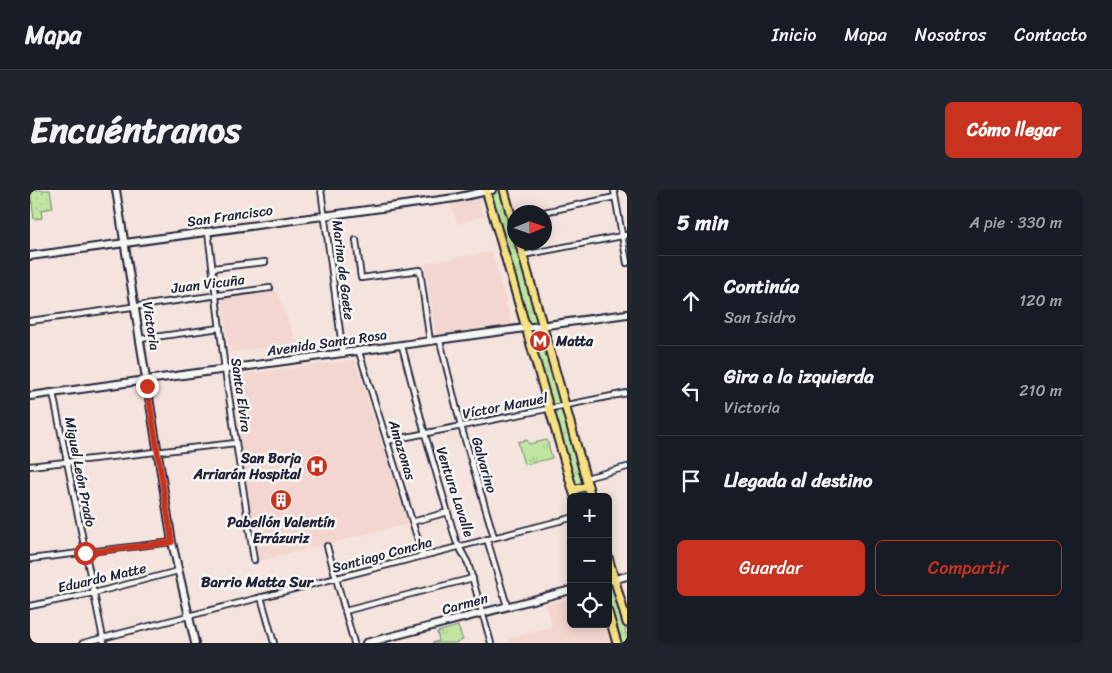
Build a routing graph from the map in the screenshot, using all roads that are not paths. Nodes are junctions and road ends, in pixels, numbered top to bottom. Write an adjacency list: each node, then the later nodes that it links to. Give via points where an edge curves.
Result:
1 (116, 190): 13 (main road, Victoria)
2 (321, 190): 9 (street, Marina de Gaete)
3 (504, 190): 7 (main road)
4 (614, 190): 6 (street)
5 (488, 191): 9 (main road, San Francisco); 27 (main road)
6 (615, 197): 8 (street); 11 (street)
7 (509, 205)
8 (552, 210)
9 (325, 216): 10 (main road, San Francisco); 33 (street, Marina de Gaete)
10 (208, 232): 13 (main road, San Francisco); 19 (street, Santa Elvira)
11 (625, 236): 15 (street); 18 (street)
12 (356, 240): 30 (street, via 361,278 420,270)
13 (125, 244): 16 (main road, San Francisco); 22 (main road, Victoria)
14 (521, 250): 15 (main road)
15 (523, 255): 25 (main road)
16 (30, 256)
17 (264, 262): 19 (street)
18 (627, 263)
19 (213, 268): 21 (street, Santa Elvira)
20 (270, 288): 21 (street, Juan Vicuña)
21 (216, 294): 22 (street, Juan Vicuña); 26 (street, Santa Elvira)
22 (134, 305): 24 (street, Juan Vicuña); 28 (main road, Victoria)
23 (627, 314): 25 (main road, Avenida Santa Rosa)
24 (30, 321)
25 (543, 326): 27 (main road, Avenida Santa Rosa); 39 (main road)
26 (220, 328): 28 (street); 34 (street, Santa Elvira)
27 (526, 329): 29 (main road, Avenida Santa Rosa); 40 (main road)
28 (140, 340): 35 (main road, Victoria)
29 (440, 340): 30 (main road, Avenida Santa Rosa); 41 (street, Galvarino)
30 (430, 342): 31 (main road, Avenida Santa Rosa)
31 (402, 346): 32 (main road, Avenida Santa Rosa); 42 (street, Ventura Lavalle)
32 (359, 352): 33 (main road, Avenida Santa Rosa); 43 (street, Amazonas)
33 (342, 354): 34 (main road, Avenida Santa Rosa)
34 (225, 370): 35 (main road, Avenida Santa Rosa); 44 (street, Santa Elvira)
35 (146, 380): 36 (main road, Avenida Santa Rosa); 45 (main road, Victoria)
36 (52, 393): 38 (main road, Avenida Santa Rosa); 46 (street, Miguel León Prado)
37 (627, 393): 39 (street, Víctor Manuel)
38 (30, 396)
39 (565, 406): 40 (street, Víctor Manuel); 49 (main road)
40 (550, 409): 41 (street, Víctor Manuel); 51 (main road)
41 (462, 426): 42 (street, Víctor Manuel); 57 (street, Galvarino)
42 (424, 434): 43 (street, Víctor Manuel); 54 (street, Ventura Lavalle)
43 (387, 441): 56 (street, Amazonas)
44 (236, 442): 45 (street); 65 (street, Santa Elvira)
45 (158, 452): 46 (street); 59 (main road, Victoria, via 166,481)
46 (66, 462): 47 (street); 62 (street, Miguel León Prado)
47 (30, 466)
48 (627, 468): 49 (street)
49 (586, 478): 50 (main road)
50 (588, 486): 52 (main road); 53 (main road)
51 (574, 493)
52 (576, 493)
53 (590, 493)
54 (448, 512): 56 (street); 61 (street, Ventura Lavalle)
55 (567, 519): 57 (street, Santiago Concha)
56 (412, 522): 63 (street, Amazonas)
57 (494, 537): 58 (street, Santiago Concha)
58 (487, 539): 61 (street, Santiago Concha); 76 (street)
59 (172, 542): 62 (street); 66 (main road, Victoria)
60 (327, 546): 69 (street)
61 (460, 546): 63 (street, Santiago Concha); 68 (street, Ventura Lavalle)
62 (85, 553): 64 (street); 73 (street, Miguel León Prado)
63 (423, 556): 69 (street, Santiago Concha)
64 (30, 559)
65 (254, 560)
66 (178, 571): 73 (street, Eduardo Matte); 80 (main road, Victoria)
67 (627, 576): 70 (main road)
68 (473, 578): 77 (street); 78 (street, Ventura Lavalle)
69 (336, 579): 74 (street, Santiago Concha); 77 (street)
70 (612, 580)
71 (612, 582): 79 (main road)
72 (567, 591): 76 (main road, Carmen)
73 (94, 593): 75 (street, Eduardo Matte); 83 (street, Miguel León Prado)
74 (262, 597): 80 (street, Santiago Concha); 86 (street)
75 (30, 606)
76 (507, 606): 78 (main road, Carmen)
77 (345, 611): 87 (street)
78 (483, 613): 88 (main road, Carmen); 89 (street, Ventura Lavalle)
79 (626, 613): 81 (main road)
80 (189, 616): 83 (street, Santiago Concha); 85 (main road, Victoria)
81 (627, 623)
82 (612, 626): 90 (main road)
83 (104, 640): 84 (street, Santiago Concha)
84 (83, 643)
85 (195, 643)
86 (274, 643)
87 (354, 643)
88 (366, 643)
89 (491, 643)
90 (617, 643)

